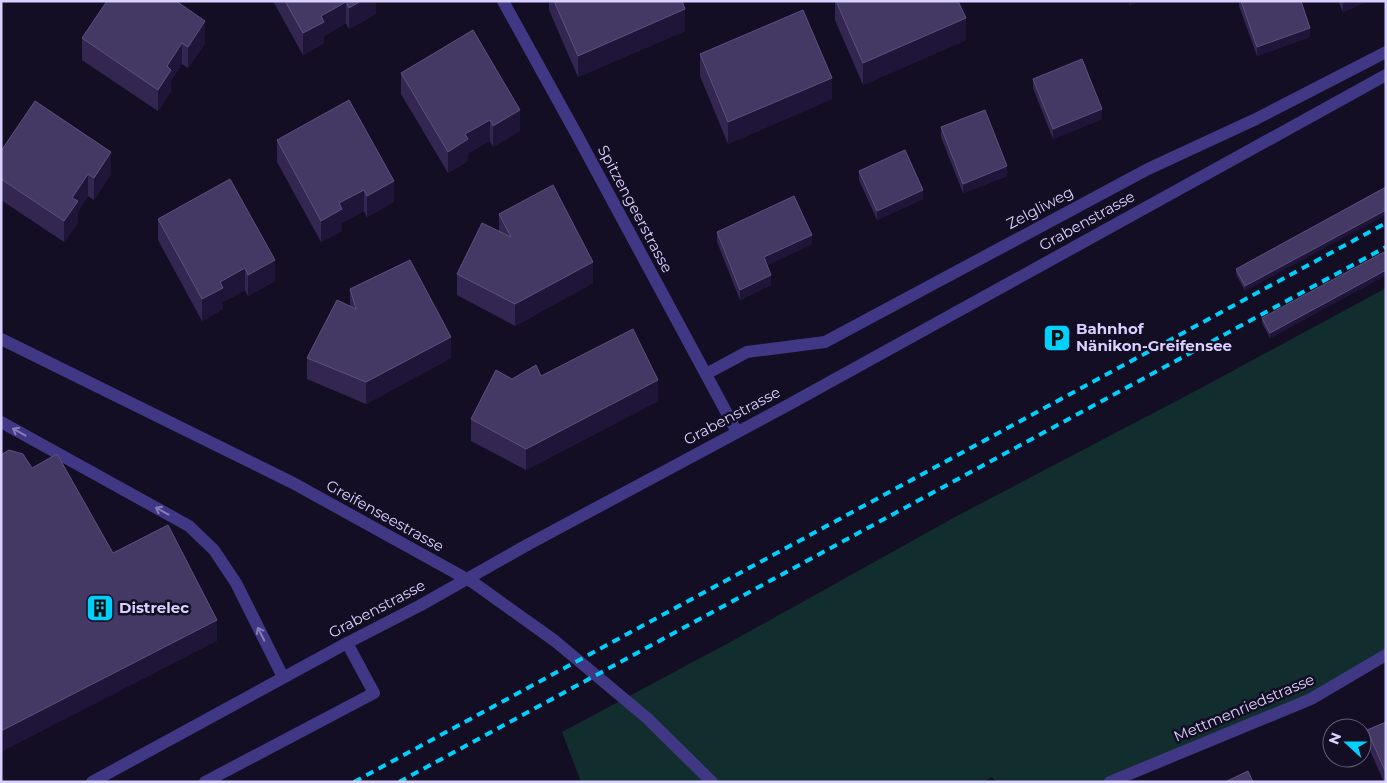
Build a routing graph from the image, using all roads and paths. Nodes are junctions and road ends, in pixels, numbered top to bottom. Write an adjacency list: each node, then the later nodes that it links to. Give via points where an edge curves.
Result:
1 (503, 1): 5 (street, Spitzengeerstrasse)
2 (1386, 52): 5 (street, Zelgliweg, via 1256,119 1148,169 825,342 746,352)
3 (1386, 75): 7 (street, Grabenstrasse)
4 (1, 339): 13 (street, Greifenseestrasse, via 293,483 474,583 562,647 647,718)
5 (706, 374): 7 (street, Spitzengeerstrasse)
6 (1, 422): 10 (street, one-way to 6, via 236,583 214,550 189,526)
7 (737, 432): 8 (street, Grabenstrasse, bridge)
8 (347, 643): 10 (street, Grabenstrasse); 12 (street, via 374,693)
9 (1386, 655): 14 (street, Mettmenriedstrasse, via 1311,699)
10 (283, 678): 11 (street, Grabenstrasse)
11 (92, 782)
12 (205, 782)
13 (712, 782)
14 (1110, 782)

